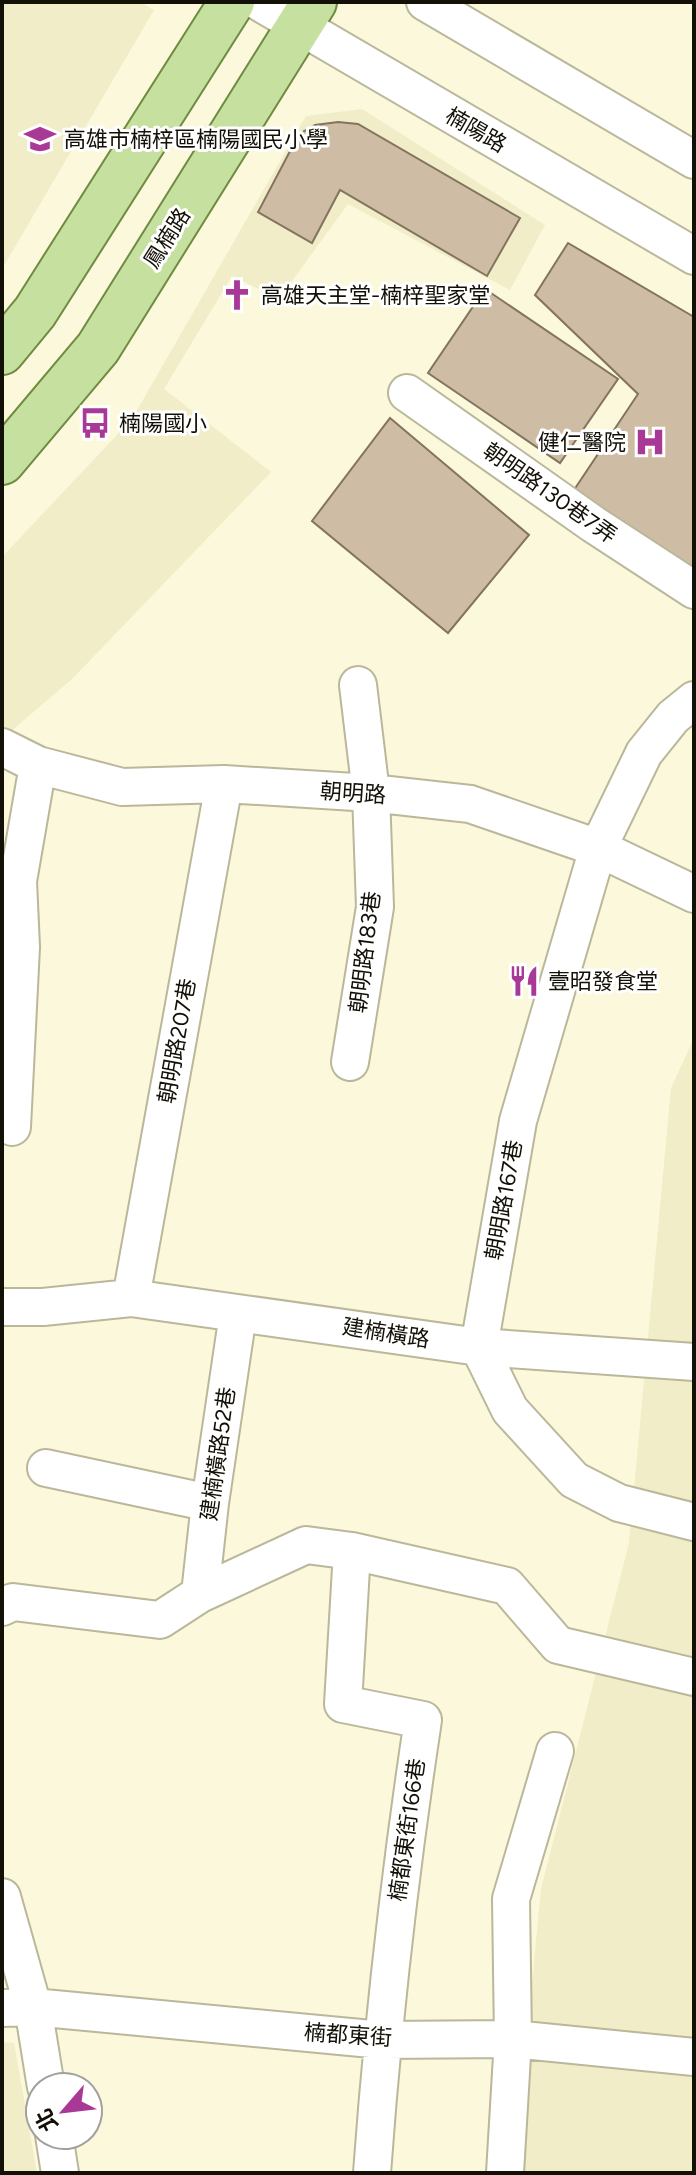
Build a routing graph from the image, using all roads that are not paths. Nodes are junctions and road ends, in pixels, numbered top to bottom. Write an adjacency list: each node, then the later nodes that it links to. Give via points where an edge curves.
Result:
1 (232, 2): 7 (main road, via 35,312)
2 (259, 2): 4 (street, 楠陽路)
3 (425, 2): 5 (street)
4 (307, 15): 6 (street, 楠陽路); 9 (main road, 鳳楠路, via 98,348)
5 (694, 160)
6 (694, 256)
7 (2, 352)
8 (407, 393): 10 (street, 朝明路130巷7弄)
9 (2, 462)
10 (694, 590)
11 (358, 685): 16 (street, 朝明路183巷)
12 (694, 700): 17 (street, 朝明路167巷, via 644,753)
13 (2, 747): 14 (street, 朝明路)
14 (38, 765): 15 (street, 朝明路, via 122,787); 20 (street, via 18,881 21,947)
15 (224, 784): 16 (street, 朝明路); 21 (street, 朝明路207巷)
16 (371, 793): 17 (street, 朝明路, via 470,804); 19 (street, 朝明路183巷, via 375,907)
17 (598, 848): 18 (street, 朝明路); 24 (street, 朝明路167巷, via 518,1121)
18 (694, 894)
19 (350, 1062)
20 (12, 1127)
21 (131, 1298): 22 (street, 建楠橫路); 23 (street, 建楠橫路)
22 (2, 1307)
23 (238, 1314): 24 (street, 建楠橫路); 27 (street, 建楠橫路52巷)
24 (479, 1347): 25 (street); 28 (street, via 510,1410 574,1480 619,1503)
25 (694, 1362)
26 (46, 1468): 27 (street)
27 (210, 1503): 30 (street, 建楠橫路52巷)
28 (694, 1522)
29 (352, 1551): 30 (street, via 306,1545); 32 (street, via 507,1586 558,1645); 37 (street, 楠都東街166巷, via 343,1704 423,1720)
30 (200, 1594): 31 (street, via 160,1620 13,1602)
31 (2, 1607)
32 (694, 1677)
33 (555, 1751): 36 (street, via 511,1899)
34 (2, 1897): 35 (street)
35 (18, 2008): 37 (street, 楠都東街); 39 (street)
36 (513, 2039): 37 (street, 楠都東街); 38 (street, 楠都東街); 43 (street)
37 (382, 2040): 42 (street, 楠都東街166巷)
38 (694, 2057)
39 (40, 2071)
40 (57, 2151): 41 (street)
41 (60, 2173)
42 (372, 2173)
43 (505, 2173)

